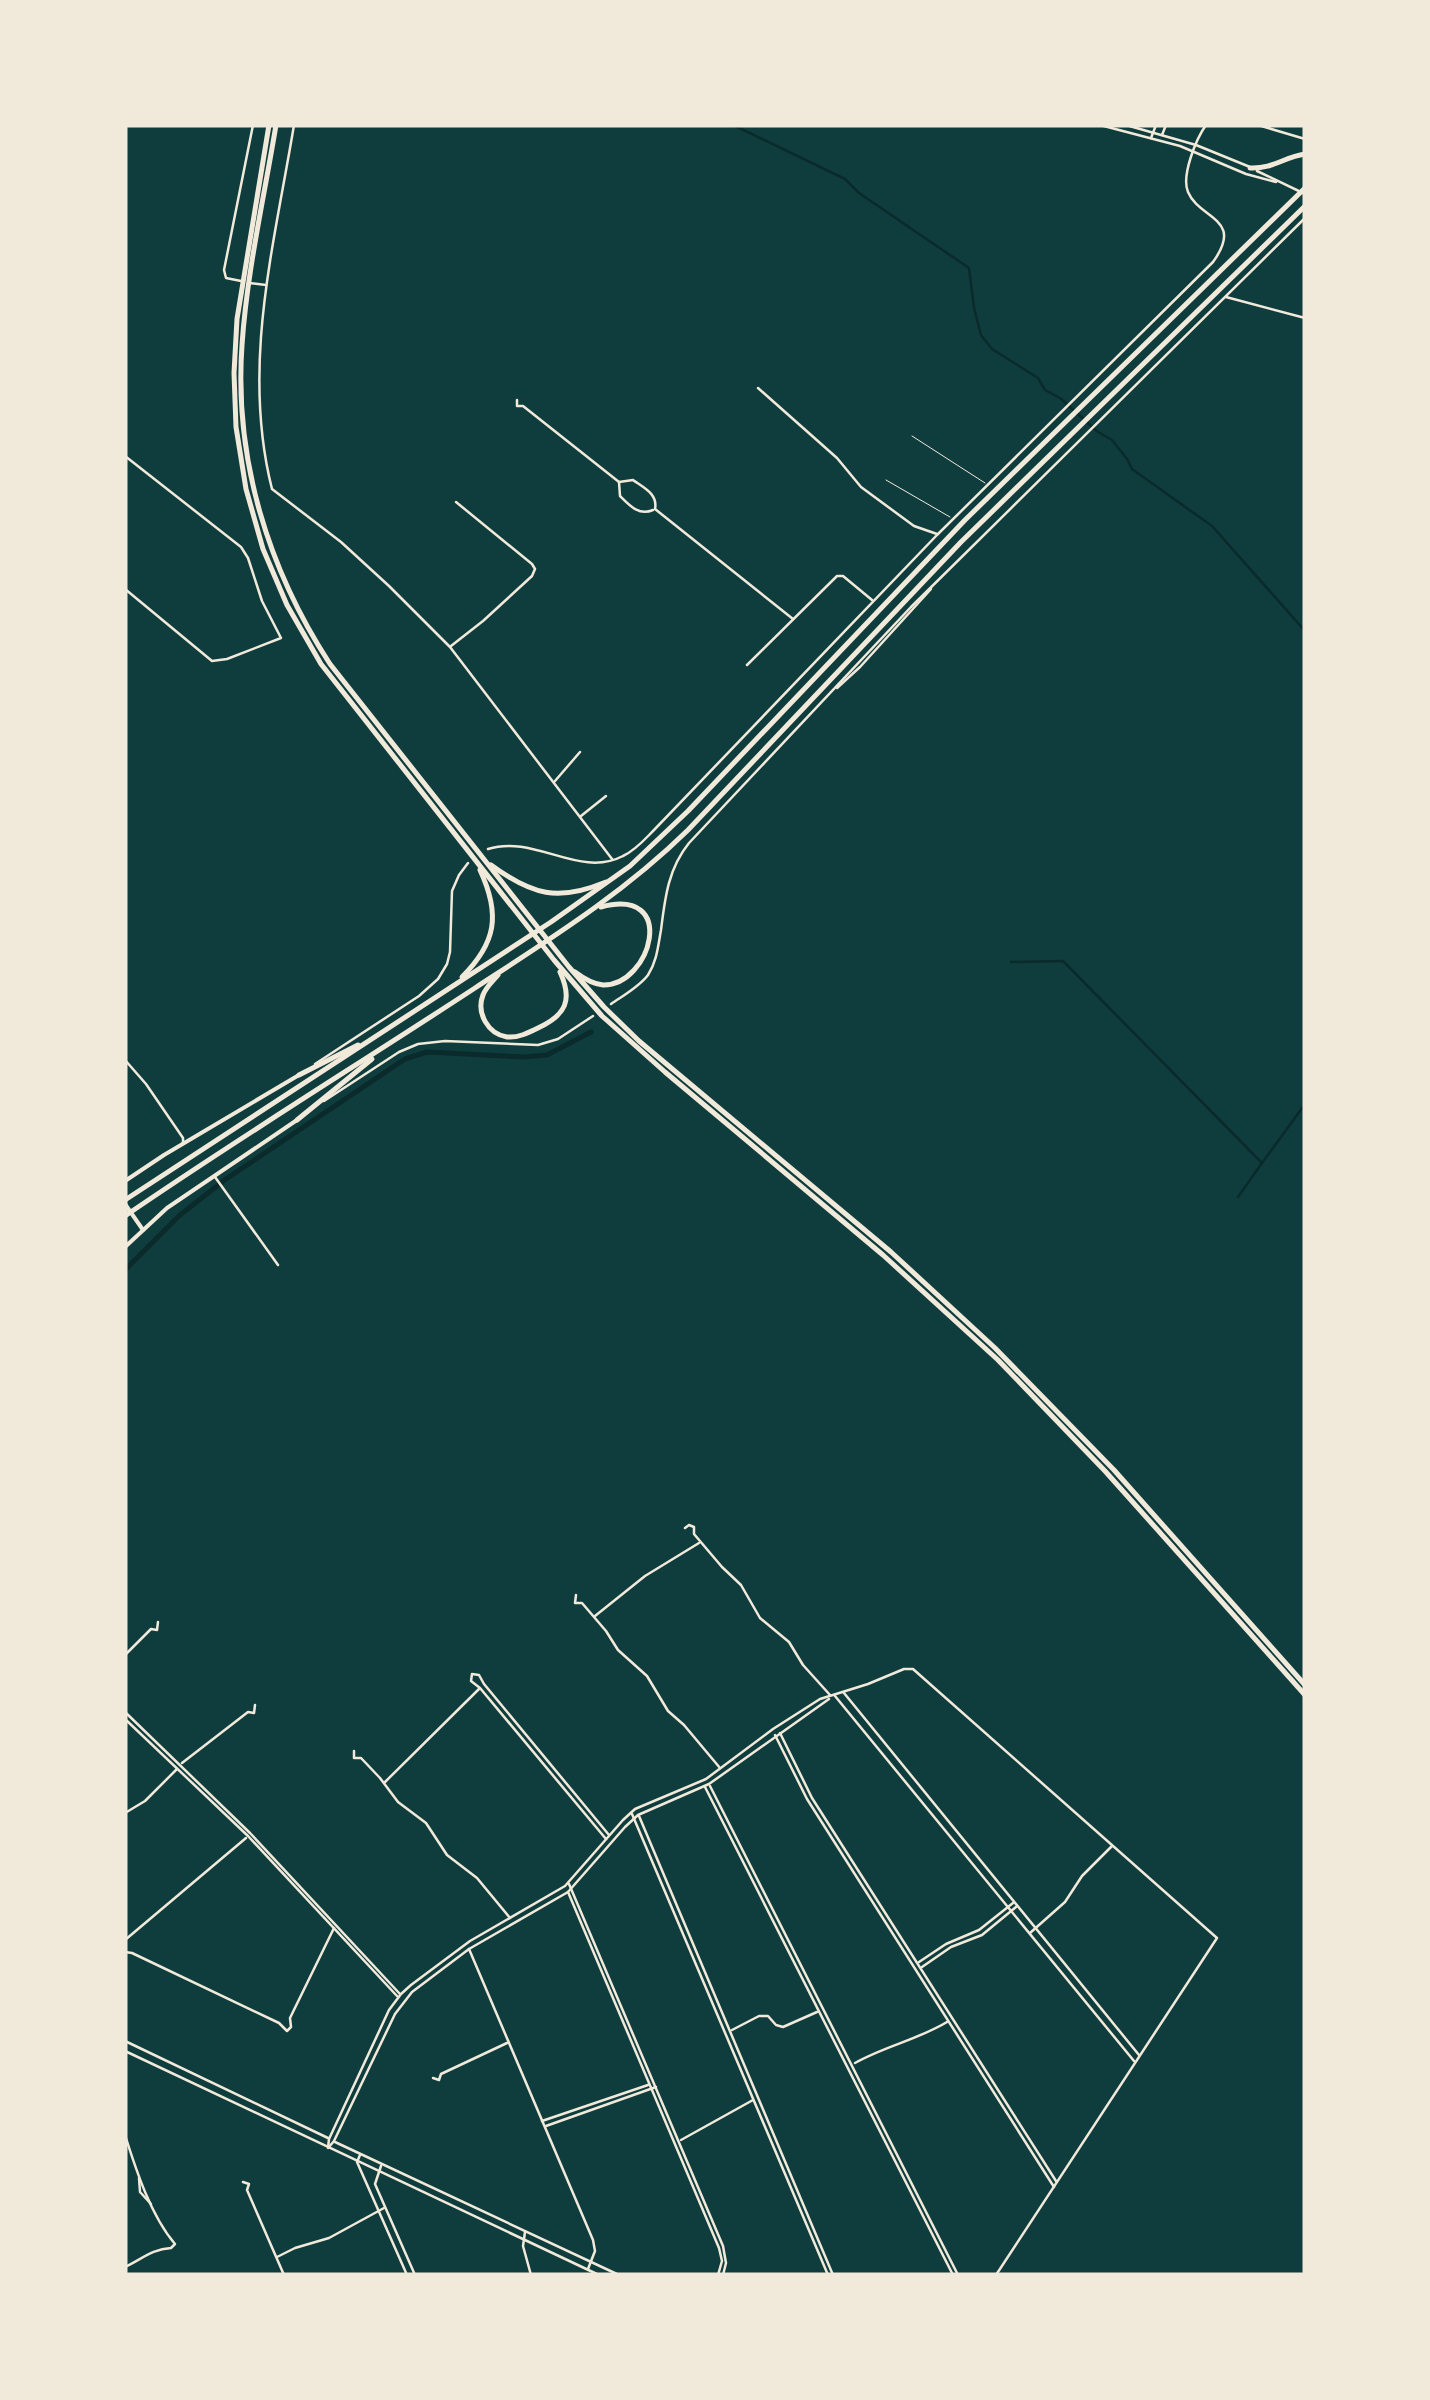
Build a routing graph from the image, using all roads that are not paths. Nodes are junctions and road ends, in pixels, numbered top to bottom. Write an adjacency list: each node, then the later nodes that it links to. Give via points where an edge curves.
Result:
1 (252, 125): 23 (street, via 224,272 231,280)
2 (272, 125): 24 (highway)
3 (294, 125): 23 (street)
4 (1100, 125): 12 (street)
5 (1126, 125): 10 (street)
6 (1156, 125): 10 (street)
7 (1166, 125): 11 (street)
8 (1206, 125): 15 (street)
9 (1258, 125): 13 (street)
10 (1154, 132): 11 (street); 12 (street)
11 (1162, 134): 14 (street); 15 (street)
12 (1151, 139): 14 (street)
13 (1305, 140)
14 (1160, 141): 16 (street)
15 (1196, 144): 16 (street); 18 (street)
16 (1194, 152): 19 (street); 33 (street, via 1186,188 1220,224 1221,251)
17 (1305, 154): 18 (highway)
18 (1250, 168): 19 (street)
19 (1282, 184): 20 (street)
20 (1305, 191): 52 (highway, via 933,552)
21 (1305, 206): 53 (highway, via 921,584 679,838)
22 (1305, 218): 25 (street)
23 (268, 285): 41 (street, via 258,376 274,492 341,542)
24 (245, 291): 48 (highway, via 234,354 236,427 269,565 326,671); 49 (highway, via 243,425 254,494 279,571 336,672)
25 (1226, 296): 26 (street); 58 (street, via 935,584 698,833 668,883 653,966)
26 (1305, 318)
27 (758, 388): 37 (street, via 862,487 914,526)
28 (524, 406): 32 (street)
29 (912, 436): 33 (lane)
30 (125, 456): 38 (street, via 241,547 281,636 212,662)
31 (886, 480): 36 (lane)
32 (618, 482): 35 (street, via 619,494 636,510); 35 (street, via 633,480 652,494)
33 (988, 484): 36 (street)
34 (456, 502): 41 (street, via 535,570)
35 (655, 510): 40 (street)
36 (953, 519): 37 (street)
37 (937, 534): 39 (street)
38 (125, 590)
39 (873, 601): 40 (street, via 839,575); 50 (street, via 635,849)
40 (793, 619): 42 (street)
41 (450, 647): 44 (street)
42 (747, 665)
43 (580, 752): 44 (street)
44 (554, 782): 46 (street)
45 (606, 796): 46 (street)
46 (580, 817): 50 (street)
47 (488, 849): 50 (street, via 520,845 583,862)
48 (470, 854): 54 (highway); 57 (highway, via 488,889 492,927 480,956)
49 (484, 860): 52 (highway, via 522,886 550,894 585,890); 54 (highway)
50 (613, 860)
51 (468, 863): 63 (street, via 452,891 450,952 438,979)
52 (618, 876): 57 (highway)
53 (593, 910): 55 (highway, via 614,904 638,910 650,928 649,946 612,984 593,982); 56 (highway)
54 (557, 957): 55 (highway); 56 (highway, via 564,1006 553,1020 517,1036 496,1033 482,1016 484,993); 83 (highway, via 625,1037 883,1255 1016,1378)
55 (569, 967): 80 (highway, via 639,1040 995,1348)
56 (502, 970): 61 (highway)
57 (448, 990): 60 (highway)
58 (611, 1004)
59 (593, 1016): 64 (street, via 538,1046 412,1046)
60 (379, 1036): 63 (highway); 68 (highway)
61 (383, 1048): 64 (highway); 69 (highway)
62 (125, 1060): 65 (street)
63 (300, 1074): 65 (main road)
64 (297, 1120): 66 (main road)
65 (185, 1140): 67 (main road)
66 (213, 1175): 70 (main road); 72 (street)
67 (125, 1181)
68 (125, 1202): 70 (main road)
69 (125, 1216)
70 (143, 1230): 71 (main road)
71 (125, 1247)
72 (278, 1265)
73 (694, 1534): 74 (street)
74 (700, 1542): 76 (street); 84 (street)
75 (583, 1599): 76 (street)
76 (594, 1617): 92 (street)
77 (152, 1629): 77 (street, via 160,1626 157,1622 151,1623); 78 (street)
78 (125, 1654)
79 (478, 1681): 81 (street)
80 (1305, 1685)
81 (482, 1686): 93 (street); 99 (street)
82 (842, 1692): 84 (street); 101 (street, via 915,1670); 104 (street)
83 (1305, 1695)
84 (832, 1696): 88 (street); 89 (street); 105 (street)
85 (248, 1707): 91 (street)
86 (125, 1712): 91 (street)
87 (125, 1719): 91 (street)
88 (775, 1728): 89 (street); 92 (street)
89 (778, 1734): 92 (street); 116 (street, via 807,1798)
90 (361, 1758): 90 (street, via 355,1759 355,1750 361,1751); 93 (street)
91 (180, 1766): 96 (street); 98 (street)
92 (723, 1771): 94 (street)
93 (384, 1783): 106 (street)
94 (706, 1783): 95 (street); 97 (street); 119 (street)
95 (633, 1811): 97 (street); 99 (street)
96 (125, 1813)
97 (636, 1817): 100 (street); 123 (street)
98 (249, 1834): 107 (street); 110 (street)
99 (608, 1838): 100 (street); 102 (street)
100 (612, 1842): 103 (street)
101 (1114, 1845): 108 (street); 127 (street, via 1218,1938)
102 (567, 1884): 103 (street); 106 (street)
103 (570, 1891): 106 (street); 133 (street)
104 (1016, 1904): 105 (street); 108 (street)
105 (1010, 1909): 109 (street); 116 (street)
106 (512, 1921): 112 (street); 113 (street)
107 (335, 1927): 117 (street); 120 (street)
108 (1036, 1928): 109 (street); 127 (street)
109 (1030, 1933): 128 (street)
110 (131, 1937): 111 (street); 115 (street)
111 (125, 1940)
112 (466, 1943): 113 (street); 117 (street)
113 (469, 1949): 118 (street); 125 (street)
114 (125, 1952): 115 (street)
115 (132, 1952): 122 (street)
116 (917, 1967): 121 (street)
117 (400, 1995): 118 (street); 137 (street)
118 (404, 2000): 137 (street)
119 (821, 2010): 123 (street, via 783,2027 762,2016); 129 (street)
120 (290, 2018): 122 (street); 122 (street, via 288,2031)
121 (950, 2019): 129 (street); 145 (street)
122 (279, 2023)
123 (728, 2032): 134 (street)
124 (125, 2041): 130 (street)
125 (508, 2042): 131 (street); 135 (street)
126 (125, 2051): 132 (street)
127 (1140, 2056): 128 (street)
128 (1136, 2062): 145 (street)
129 (850, 2066): 165 (street)
130 (185, 2070): 132 (street); 137 (street)
131 (441, 2074): 131 (street, via 440,2079 433,2078 434,2072)
132 (181, 2078): 140 (street)
133 (653, 2086): 135 (street); 138 (street)
134 (756, 2099): 138 (street); 164 (street)
135 (544, 2124): 154 (street, via 593,2240)
136 (125, 2135): 139 (street)
137 (331, 2140): 140 (street); 141 (street)
138 (676, 2142): 163 (street, via 721,2252)
139 (126, 2147): 150 (street, via 139,2190)
140 (328, 2148): 142 (street)
141 (360, 2153): 142 (street); 143 (street)
142 (357, 2162): 144 (street); 148 (street)
143 (382, 2164): 144 (street); 149 (street)
144 (378, 2172): 147 (street, via 375,2184); 151 (street)
145 (1055, 2184): 166 (street)
146 (247, 2190): 153 (street)
147 (386, 2208): 148 (street); 159 (street)
148 (378, 2211): 153 (street); 158 (street)
149 (526, 2231): 151 (street); 154 (street)
150 (165, 2235): 152 (street); 152 (street, via 174,2245)
151 (523, 2240): 156 (street); 160 (street)
152 (160, 2248): 155 (street)
153 (277, 2257): 157 (street)
154 (590, 2262): 156 (street); 162 (street)
155 (125, 2266)
156 (587, 2270): 161 (street)
157 (284, 2275)
158 (406, 2275)
159 (415, 2275)
160 (531, 2275)
161 (599, 2275)
162 (618, 2275)
163 (721, 2275)
164 (831, 2275)
165 (956, 2275)
166 (996, 2275)

